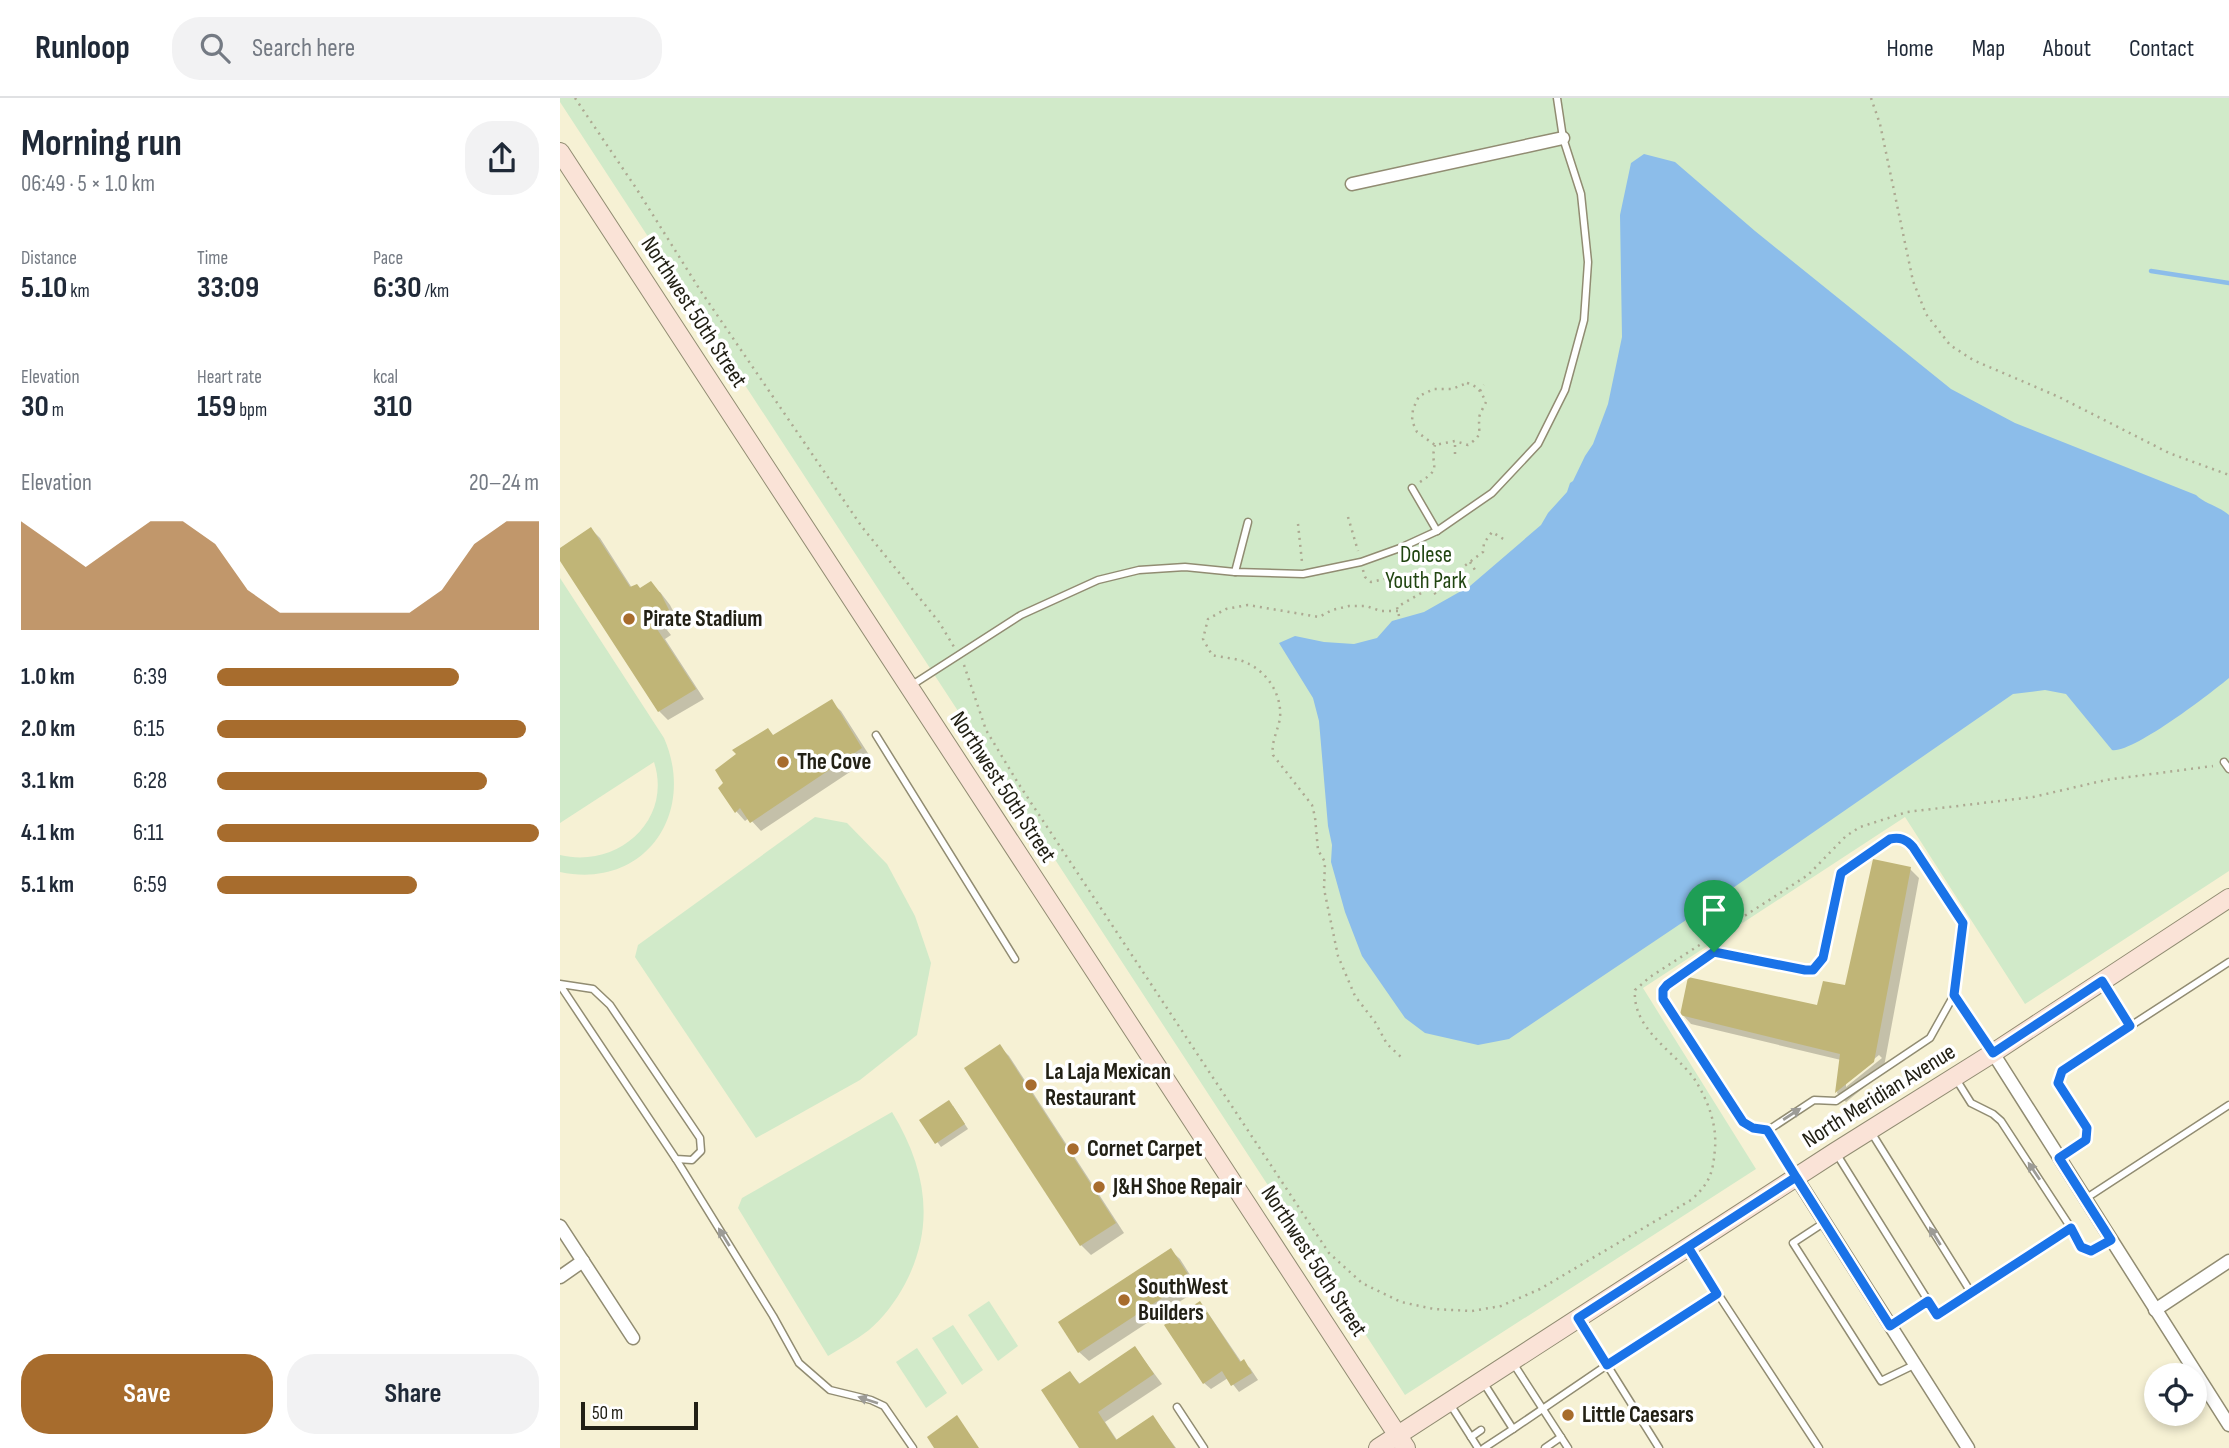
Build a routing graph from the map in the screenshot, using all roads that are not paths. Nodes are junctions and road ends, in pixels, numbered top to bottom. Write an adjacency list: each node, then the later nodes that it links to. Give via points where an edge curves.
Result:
1 (1558, 98): 2 (lane)
2 (1563, 138): 4 (street); 7 (lane, via 1581,194 1588,261 1584,320 1565,390 1538,444 1492,493)
3 (560, 152): 9 (main road, Northwest 50th Street)
4 (1352, 184)
5 (1412, 488): 7 (lane)
6 (1248, 522): 8 (lane)
7 (1437, 531): 8 (lane, via 1361,562 1303,574)
8 (1235, 572): 9 (lane, via 1185,567 1139,570 1098,580 1021,615)
9 (909, 686): 59 (main road, Northwest 50th Street)
10 (876, 735): 14 (lane)
11 (2224, 762): 12 (lane)
12 (2229, 769)
13 (2229, 898): 16 (main road, North Meridian Avenue)
14 (1015, 959)
15 (2229, 962): 19 (lane)
16 (2102, 981): 19 (lane); 20 (main road, North Meridian Avenue)
17 (560, 985): 27 (lane); 27 (lane, via 593,989 610,1005 694,1127 701,1151 692,1160)
18 (1954, 995): 20 (lane); 23 (lane, one-way to 18, via 1814,1100 1836,1101 1930,1038); 23 (lane, via 1963,923 1903,839 1890,839 1841,873 1823,958 1813,970 1719,951 1709,954 1667,985 1663,999 1743,1122)
19 (2130, 1026): 26 (lane, via 2062,1071 2058,1083 2087,1128 2086,1140)
20 (1993, 1053): 21 (main road, North Meridian Avenue); 26 (street)
21 (1955, 1077): 24 (main road, North Meridian Avenue); 32 (lane, one-way to 21, via 2001,1121 1971,1103)
22 (2229, 1105): 29 (lane)
23 (1767, 1130): 28 (lane)
24 (1870, 1130): 25 (main road, North Meridian Avenue); 38 (lane, one-way to 24)
25 (1835, 1152): 28 (main road, North Meridian Avenue); 40 (lane)
26 (2059, 1158): 29 (street)
27 (676, 1159): 60 (lane, one-way to 27, via 884,1406 830,1390 799,1363)
28 (1796, 1177): 30 (street); 34 (main road, North Meridian Avenue)
29 (2085, 1199): 33 (street)
30 (1825, 1222): 43 (street); 46 (lane, via 1793,1243 1815,1278 1881,1381)
31 (560, 1226): 35 (street)
32 (2071, 1228): 33 (lane, via 2081,1247 2091,1251); 38 (lane)
33 (2111, 1240): 41 (street)
34 (1688, 1247): 39 (lane); 42 (main road, North Meridian Avenue)
35 (583, 1261): 37 (street); 44 (street)
36 (2229, 1261): 41 (street)
37 (560, 1277)
38 (1972, 1293): 40 (lane, via 1937,1315)
39 (1717, 1294): 47 (lane); 68 (lane)
40 (1928, 1301): 43 (lane)
41 (2155, 1310): 54 (street)
42 (1578, 1318): 45 (main road, North Meridian Avenue); 47 (lane)
43 (1890, 1326): 46 (street)
44 (633, 1338)
45 (1512, 1361): 48 (main road, North Meridian Avenue); 51 (lane)
46 (1915, 1364): 69 (street)
47 (1607, 1365): 51 (lane); 67 (lane)
48 (1482, 1381): 49 (main road, North Meridian Avenue); 52 (lane)
49 (1449, 1403): 57 (lane); 59 (main road, North Meridian Avenue)
50 (1177, 1407): 61 (lane)
51 (1543, 1409): 55 (lane); 58 (lane)
52 (1504, 1415): 53 (lane); 55 (lane)
53 (1496, 1421)
54 (2229, 1425)
55 (1513, 1429): 64 (lane)
56 (1481, 1430): 57 (lane)
57 (1471, 1437): 63 (lane)
58 (1561, 1437): 65 (lane); 66 (lane)
59 (1402, 1442): 62 (main road, North Meridian Avenue)
60 (913, 1448)
61 (1205, 1448)
62 (1378, 1448)
63 (1478, 1448)
64 (1485, 1448)
65 (1545, 1448)
66 (1568, 1448)
67 (1659, 1448)
68 (1819, 1448)
69 (1968, 1448)

